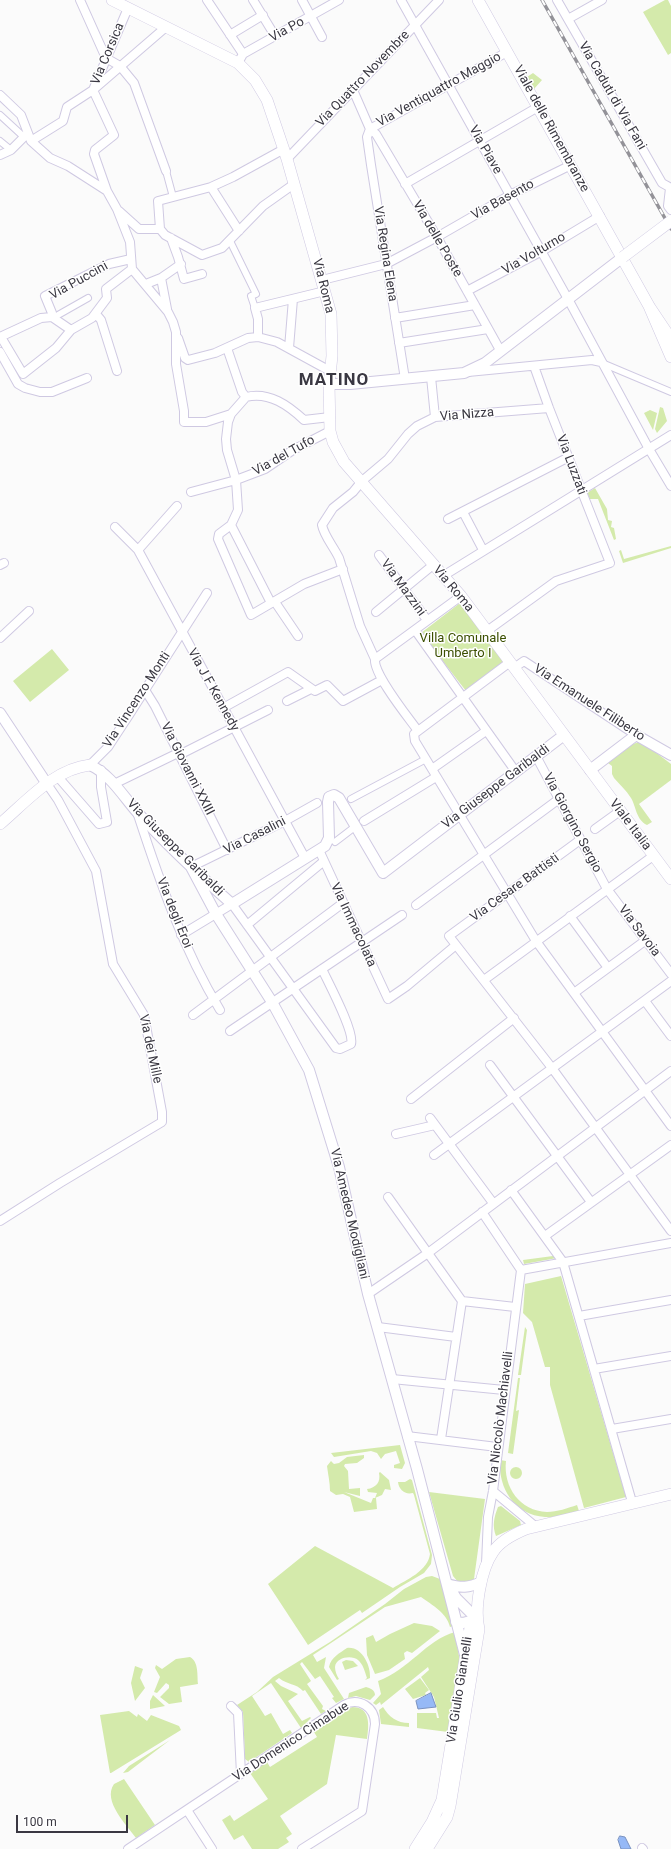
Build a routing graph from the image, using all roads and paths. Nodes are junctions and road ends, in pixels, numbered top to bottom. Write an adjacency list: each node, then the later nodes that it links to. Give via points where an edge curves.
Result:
1 (80, 0): 22 (street)
2 (112, 0): 12 (main road, Via Roma)
3 (207, 0): 18 (street)
4 (253, 0): 13 (street)
5 (302, 0): 14 (street)
6 (339, 0): 14 (street, Via Po)
7 (401, 0): 16 (street, Via Piave)
8 (439, 0): 16 (street, Via Quattro Novembre)
9 (478, 0): 21 (main road, Viale delle Rimembranze)
10 (557, 0): 15 (street, Via Caduti di Via Fani)
11 (602, 0): 15 (street)
12 (128, 8): 17 (main road, Via Roma); 22 (street, Via Corsica)
13 (263, 15): 18 (street); 19 (street)
14 (311, 16): 19 (street, Via Po); 20 (street)
15 (568, 19): 43 (street, Via Caduti di Via Fani, via 662,183)
16 (416, 24): 25 (street, Via Piave); 27 (street, Via Quattro Novembre)
17 (166, 27): 23 (main road, Via Roma); 24 (street)
18 (230, 35): 23 (street)
19 (275, 36): 23 (street, Via Po)
20 (322, 37)
21 (507, 52): 25 (street, Via Ventiquattro Maggio); 29 (main road, Viale delle Rimembranze)
22 (106, 58): 24 (street); 26 (street, Via Corsica)
23 (241, 59): 36 (main road, Via Roma, via 267,100)
24 (120, 66): 26 (street); 39 (street, via 134,83)
25 (448, 86): 31 (street, Via Ventiquattro Maggio); 33 (street, Via Piave)
26 (93, 90): 32 (street, Via Corsica, via 67,107 63,121); 44 (street, via 114,135 95,150 94,154)
27 (353, 90): 31 (street); 36 (street, Via Quattro Novembre)
28 (0, 95): 32 (street, via 21,115 28,131)
29 (538, 107): 33 (street); 38 (main road, Viale delle Rimembranze)
30 (0, 115): 32 (street)
31 (370, 129): 41 (street, Via delle Poste, via 376,134); 60 (street, Via Regina Elena, via 367,137)
32 (28, 138): 35 (street, Via Corsica); 44 (street, via 50,158 68,166)
33 (480, 140): 41 (street); 45 (street, Via Piave)
34 (0, 141): 35 (street)
35 (11, 150): 37 (street)
36 (286, 154): 40 (main road, Via Roma); 42 (street, Via Quattro Novembre)
37 (0, 155)
38 (571, 165): 45 (street, Via Basento); 49 (main road, Viale delle Rimembranze)
39 (166, 171): 46 (street)
40 (294, 184): 52 (street, via 263,206); 65 (main road, Via Roma)
41 (405, 184): 53 (street, Via delle Poste)
42 (211, 187): 46 (street); 52 (street)
43 (670, 188): 48 (street, via 668,206)
44 (107, 191): 47 (street)
45 (510, 195): 53 (street, Via Basento); 56 (street, Via Piave)
46 (173, 197): 51 (street, via 158,201)
47 (117, 209): 51 (street, via 139,229); 58 (street, via 130,242)
48 (671, 210)
49 (600, 216): 56 (street, Via Volturno); 57 (main road, Viale delle Rimembranze)
50 (671, 221): 57 (main road, bridge)
51 (160, 229): 54 (street)
52 (239, 231): 55 (street)
53 (437, 237): 60 (street, Via Basento); 66 (street, Via delle Poste)
54 (171, 238): 55 (street, via 202,255 222,248); 59 (street)
55 (230, 241): 72 (street, via 256,294 251,296)
56 (542, 251): 66 (street, Via Volturno); 69 (street, Via Piave)
57 (623, 258): 69 (street); 71 (main road, Viale delle Rimembranze)
58 (131, 259): 61 (street); 75 (street, Via Puccini, via 109,264 45,296)
59 (181, 264): 62 (street, via 184,278); 63 (street)
60 (386, 264): 65 (street, Via Basento); 76 (street, Via Regina Elena)
61 (132, 269): 64 (street); 74 (street, via 106,289 107,298)
62 (202, 274)
63 (161, 278): 64 (street); 73 (street)
64 (146, 284): 73 (street)
65 (324, 286): 68 (street, Via Basento); 93 (main road, Via Roma, via 332,314)
66 (467, 291): 70 (street, Via delle Poste)
67 (88, 298): 75 (street)
68 (293, 299): 72 (street, Via Basento); 85 (street)
69 (568, 299): 87 (street); 89 (street, Via Piave)
70 (475, 305): 76 (street); 77 (street, Via delle Poste)
71 (649, 306): 82 (main road); 88 (main road)
72 (255, 308): 80 (street)
73 (168, 312): 79 (street)
74 (96, 314): 78 (street); 92 (street, via 101,320)
75 (55, 316): 78 (street); 81 (street, via 41,318)
76 (395, 318): 83 (street, Via Regina Elena)
77 (488, 329): 83 (street); 87 (street, Via delle Poste)
78 (71, 330): 81 (street, via 56,348 23,374)
79 (176, 332): 84 (street, via 188,360 215,354); 102 (street, via 176,364 184,422 206,422)
80 (258, 336): 84 (street); 85 (street)
81 (0, 337)
82 (671, 339)
83 (399, 343): 97 (street, Via Regina Elena)
84 (227, 348): 100 (street)
85 (289, 348): 93 (street)
86 (0, 352): 96 (street, via 18,384 40,392 52,392)
87 (498, 352): 91 (street, Via delle Poste, via 497,361); 94 (street)
88 (671, 357)
89 (601, 362): 90 (street, via 592,360); 99 (street); 107 (street, Via Piave)
90 (534, 366): 91 (street); 101 (street, Via Luzzati)
91 (502, 369): 94 (street)
92 (117, 370)
93 (330, 371): 98 (main road, Via Roma)
94 (464, 373): 95 (street)
95 (431, 377): 97 (street); 103 (street)
96 (87, 378)
97 (405, 379): 98 (street)
98 (329, 384): 104 (main road, Via Roma)
99 (671, 392)
100 (246, 397): 102 (street); 104 (street, via 278,401 291,407 304,420)
101 (549, 408): 103 (street, Via Nizza); 108 (street, Via Luzzati)
102 (231, 414): 109 (street, via 228,422 227,450)
103 (435, 417): 110 (street, Via Nizza, via 417,426 388,459)
104 (330, 418): 105 (main road, Via Roma)
105 (330, 430): 109 (street, Via del Tufo, via 265,469); 110 (main road, Via Roma, via 333,442 344,462)
106 (671, 435): 107 (street)
107 (649, 449): 111 (street, Via Piave); 112 (street)
108 (569, 457): 112 (street, Via Luzzati); 115 (street)
109 (236, 480): 113 (street, Via del Tufo); 117 (street, via 238,510)
110 (362, 481): 122 (main road, Via Roma); 123 (street, Via Nizza, via 333,508 322,525)
111 (671, 486)
112 (580, 490): 120 (street); 133 (street, Via Luzzati, via 610,564 556,581)
113 (191, 492)
114 (177, 506): 119 (street)
115 (463, 512): 116 (street); 120 (street)
116 (448, 519)
117 (231, 525): 128 (street); 128 (street, via 219,534 218,538 252,615)
118 (115, 527): 119 (street, Via J F Kennedy)
119 (138, 550): 134 (street, Via J F Kennedy)
120 (484, 550): 124 (street)
121 (379, 555): 125 (street, Via Mazzini)
122 (433, 564): 124 (main road, Via Roma); 125 (street)
123 (343, 569): 128 (street, via 304,584); 137 (street, via 360,626)
124 (443, 576): 127 (main road, Via Roma)
125 (404, 589): 130 (street); 131 (street, Via Mazzini)
126 (207, 593): 134 (street, Via Vincenzo Monti)
127 (460, 596): 131 (street); 133 (main road, Via Roma)
128 (273, 602): 135 (street)
129 (29, 611): 136 (street)
130 (376, 612)
131 (427, 620): 132 (street)
132 (415, 630): 137 (street); 142 (street)
133 (487, 631): 138 (main road, Via Roma)
134 (182, 632): 141 (street, Via Vincenzo Monti); 144 (street, Via J F Kennedy)
135 (298, 636)
136 (0, 638)
137 (375, 659): 139 (street)
138 (512, 665): 142 (street); 150 (main road, Via Roma); 151 (street, Via Emanuele Filiberto, via 524,661)
139 (382, 680): 140 (street, via 343,701 327,685 315,691); 148 (street)
140 (311, 689): 143 (street); 144 (street, via 288,672)
141 (144, 690): 152 (street, Via Giovanni XXIII, via 155,706); 157 (street, Via Vincenzo Monti, via 108,747)
142 (464, 696): 148 (street); 149 (street)
143 (287, 701)
144 (223, 708): 147 (street, Via J F Kennedy)
145 (268, 710): 147 (street)
146 (0, 713): 164 (street)
147 (233, 727): 152 (street, via 185,752); 172 (street, Via J F Kennedy)
148 (418, 731): 155 (street, via 414,734 415,741)
149 (486, 731): 158 (street); 161 (street)
150 (564, 735): 154 (street, Via Giuseppe Garibaldi); 160 (main road, Via Roma)
151 (636, 735): 153 (street, Via Emanuele Filiberto); 160 (street)
152 (178, 753): 165 (street); 178 (street, Via Giovanni XXIII)
153 (667, 754): 156 (street, Via Emanuele Filiberto)
154 (536, 756): 161 (street, Via Giuseppe Garibaldi); 167 (street, Via Giorgino Sergio)
155 (426, 760): 158 (street); 166 (street)
156 (671, 760)
157 (90, 765): 159 (street, Via Giuseppe Garibaldi); 163 (main road, via 67,771)
158 (432, 769): 162 (street)
159 (101, 770): 163 (street, via 107,822 100,824); 165 (street, Via Giuseppe Garibaldi)
160 (590, 770): 169 (main road, Viale Italia)
161 (516, 772): 171 (street, Via Giuseppe Garibaldi)
162 (436, 776): 171 (street); 174 (street)
163 (58, 777): 164 (main road)
164 (47, 784): 173 (main road); 239 (street, Via dei Mille, via 96,871 112,964 144,1014 162,1122)
165 (114, 784): 170 (street, Via Giuseppe Garibaldi)
166 (351, 799)
167 (559, 799): 176 (street, Via Giorgino Sergio); 180 (street)
168 (317, 803): 172 (street, Via Casalini)
169 (620, 811): 175 (street); 181 (main road, Viale Italia)
170 (137, 812): 184 (street, Via Giuseppe Garibaldi); 195 (street, Via degli Eroi)
171 (459, 816): 174 (street, Via Giuseppe Garibaldi, via 383,873); 180 (street)
172 (285, 821): 178 (street, Via Casalini); 182 (street, Via J F Kennedy)
173 (0, 824)
174 (360, 824): 177 (street); 179 (street, Via Giuseppe Garibaldi, via 339,798 334,795 329,797 329,838 325,846)
175 (596, 829)
176 (580, 840): 186 (street, Via Giorgino Sergio); 187 (street, Via Cesare Battisti)
177 (335, 842)
178 (227, 850): 184 (street, Via Casalini)
179 (319, 850): 182 (street, Via Giuseppe Garibaldi); 183 (street, Via Immacolata)
180 (483, 856): 187 (street); 190 (street)
181 (653, 856): 185 (main road, Viale Italia); 186 (street)
182 (306, 858): 189 (street, Via Giuseppe Garibaldi)
183 (324, 861): 188 (street, Via Immacolata); 194 (street)
184 (191, 867): 189 (street, Via Giuseppe Garibaldi); 191 (street, Via Amedeo Modigliani)
185 (671, 879)
186 (608, 889): 193 (street); 196 (street, Via Savoia)
187 (507, 894): 197 (street); 199 (street, Via Cesare Battisti, via 449,936)
188 (343, 903): 198 (street, Via Immacolata); 200 (street)
189 (232, 904): 191 (street); 194 (street)
190 (416, 905)
191 (216, 914): 195 (street); 203 (street, Via Amedeo Modigliani)
192 (402, 915): 198 (street)
193 (570, 916): 197 (street); 202 (street)
194 (247, 925): 200 (street)
195 (182, 935): 209 (street, Via degli Eroi)
196 (646, 940): 202 (street); 204 (street, Via Savoia)
197 (536, 941): 205 (street); 208 (street)
198 (361, 942): 199 (street, Via Immacolata, via 388,999); 201 (street)
199 (456, 945): 205 (street)
200 (270, 957): 203 (street); 207 (street)
201 (322, 968): 207 (street); 207 (street, via 347,1023 353,1039 351,1044 336,1048)
202 (608, 968): 208 (street)
203 (253, 970): 209 (street); 211 (street, Via Amedeo Modigliani)
204 (671, 974)
205 (484, 980): 214 (street)
206 (671, 981): 210 (street)
207 (293, 988): 211 (street)
208 (574, 993): 216 (street)
209 (213, 999): 212 (street, Via degli Eroi); 213 (street)
210 (645, 1001): 216 (street); 217 (street)
211 (272, 1002): 215 (street); 246 (street, Via Amedeo Modigliani, via 311,1078 339,1167)
212 (220, 1010)
213 (193, 1015)
214 (514, 1018): 219 (street); 223 (street)
215 (230, 1031)
216 (602, 1031): 219 (street); 221 (street)
217 (671, 1036)
218 (490, 1065): 222 (street)
219 (552, 1068): 222 (street); 227 (street)
220 (671, 1071): 221 (street)
221 (644, 1089): 226 (street); 227 (street)
222 (513, 1098): 229 (street); 232 (street)
223 (411, 1099)
224 (430, 1118): 225 (street)
225 (435, 1125): 228 (street); 229 (street)
226 (671, 1126)
227 (595, 1127): 232 (street); 233 (street)
228 (396, 1134)
229 (449, 1143): 231 (street); 237 (street)
230 (671, 1144): 233 (street)
231 (434, 1155)
232 (557, 1156): 234 (street); 236 (street)
233 (630, 1174): 236 (street); 240 (street)
234 (511, 1190): 237 (street); 241 (street)
235 (388, 1197): 243 (street)
236 (591, 1202): 241 (street)
237 (493, 1204): 238 (street)
238 (482, 1212): 243 (street); 245 (street)
239 (0, 1221)
240 (671, 1231)
241 (545, 1236): 244 (street)
242 (671, 1243): 244 (street)
243 (428, 1253): 246 (street); 248 (street)
244 (563, 1262): 245 (street); 250 (street)
245 (521, 1270): 249 (street, Via Niccolò Machiavelli)
246 (368, 1294): 251 (street, Via Amedeo Modigliani)
247 (671, 1300): 250 (street)
248 (462, 1302): 249 (street); 252 (street)
249 (515, 1307): 257 (street, Via Niccolò Machiavelli)
250 (578, 1316): 254 (street)
251 (378, 1327): 252 (street); 255 (street, Via Amedeo Modigliani)
252 (456, 1337): 256 (street)
253 (671, 1356): 254 (street)
254 (594, 1369): 259 (street)
255 (392, 1378): 256 (street); 260 (street, Via Amedeo Modigliani)
256 (449, 1385): 257 (street); 261 (street)
257 (504, 1390): 262 (street, Via Niccolò Machiavelli)
258 (671, 1419): 259 (street)
259 (612, 1429): 265 (street)
260 (407, 1436): 261 (street); 269 (street, Via Amedeo Modigliani)
261 (441, 1439): 262 (street)
262 (497, 1447): 263 (street, Via Niccolò Machiavelli)
263 (493, 1491): 266 (street); 267 (street, Via Niccolò Machiavelli, via 488,1517)
264 (671, 1494): 265 (main road)
265 (632, 1502): 266 (main road)
266 (535, 1526): 267 (main road, via 514,1534 502,1543 493,1551)
267 (486, 1566): 268 (main road)
268 (481, 1582): 269 (street, via 469,1588); 270 (main road)
269 (448, 1584): 270 (street, Via Amedeo Modigliani, via 456,1598); 271 (street, Via Amedeo Modigliani)
270 (476, 1619): 271 (street, via 463,1623); 272 (main road, Via Giulio Giannelli, via 470,1628); 280 (main road, Via Giulio Giannelli, via 479,1630 450,1806 447,1817)
271 (456, 1622): 272 (street, Via Amedeo Modigliani)
272 (466, 1657): 279 (main road, Via Giulio Giannelli, via 442,1800)
273 (231, 1706): 274 (street, via 238,1713)
274 (241, 1774): 275 (street, Via Domenico Cimabue); 278 (street, Via Domenico Cimabue, via 347,1704 360,1703 371,1710 375,1724 362,1811)
275 (187, 1810): 276 (street, Via Domenico Cimabue); 277 (street)
276 (128, 1849)
277 (212, 1849)
278 (302, 1849)
279 (415, 1849)
280 (427, 1849)

